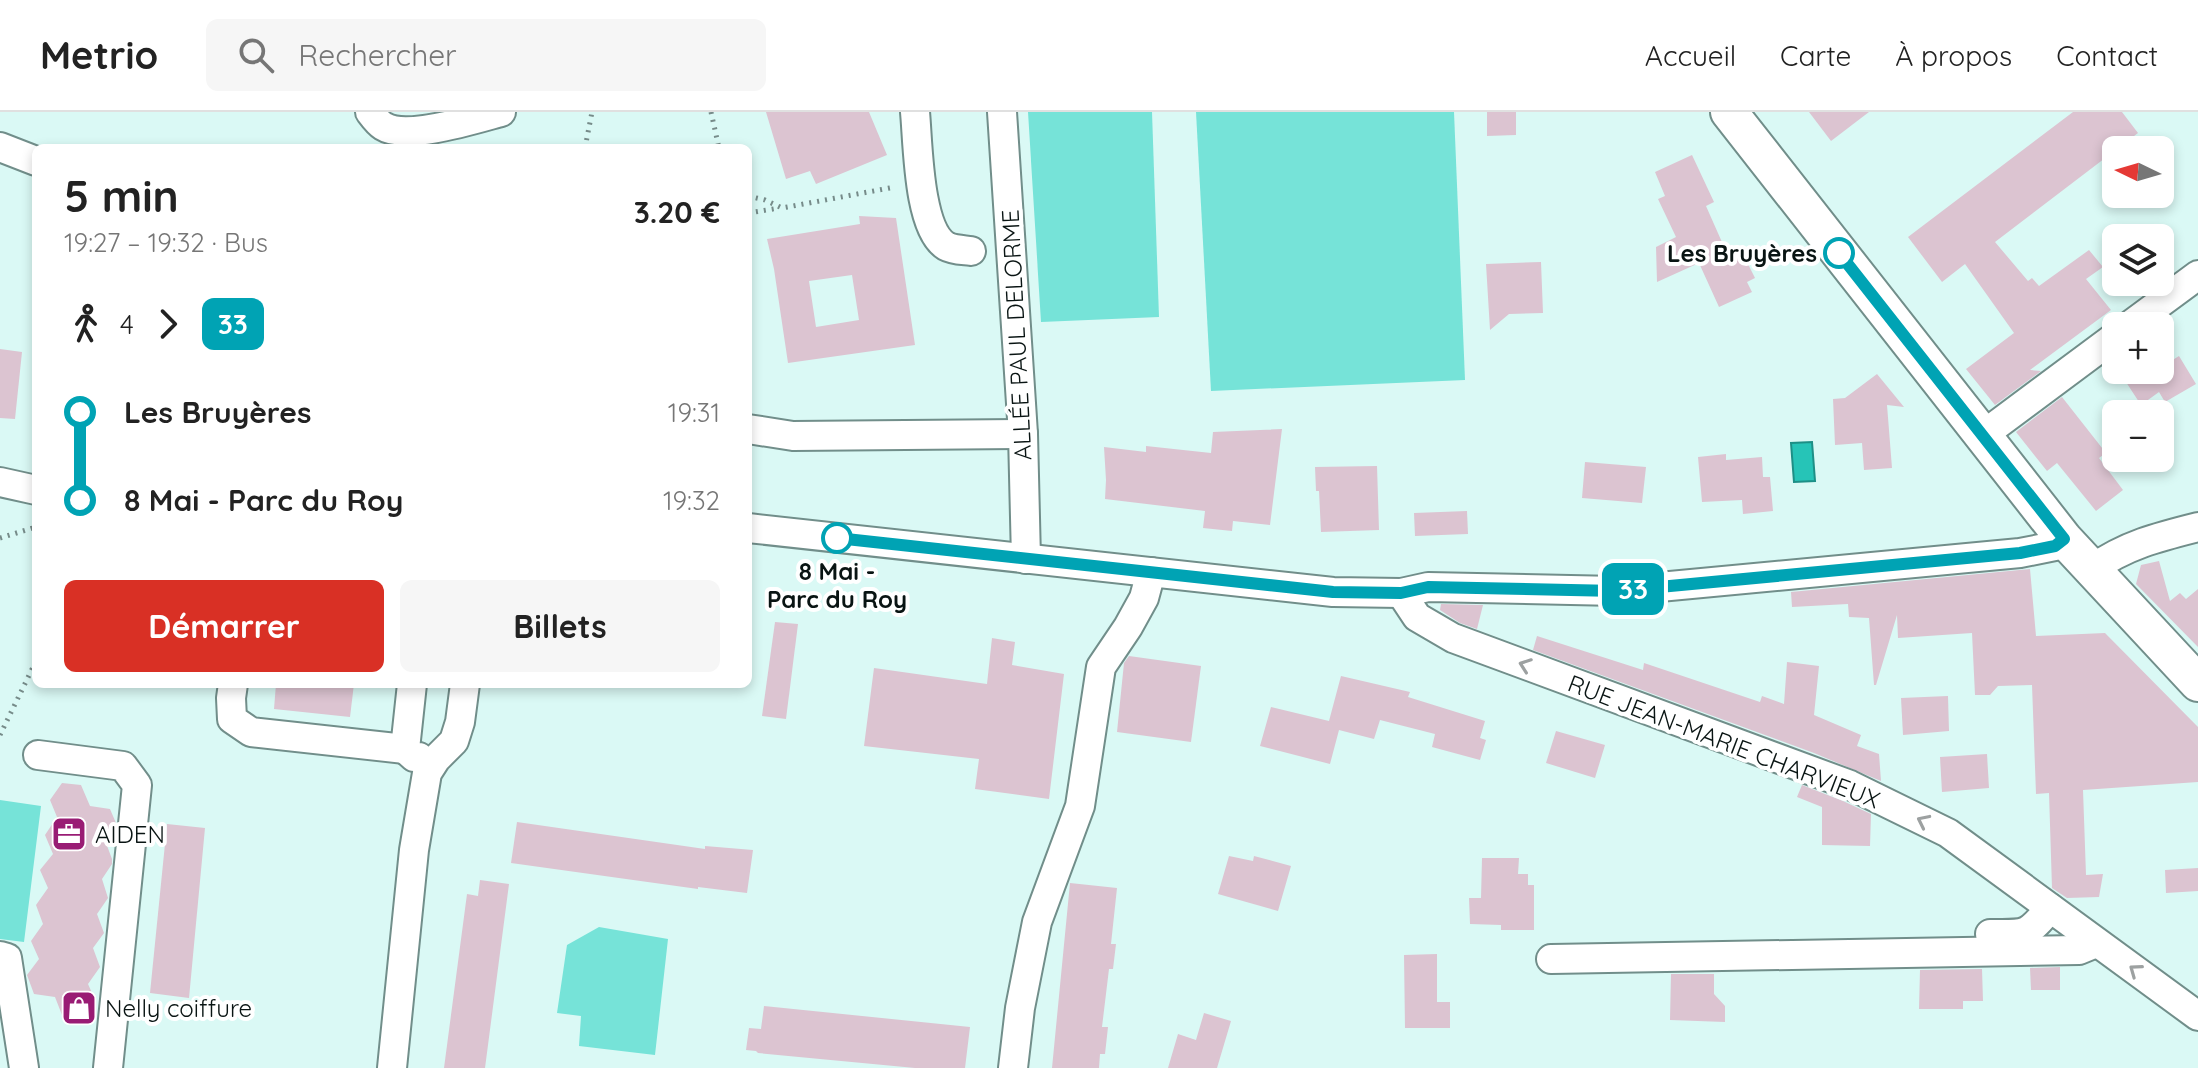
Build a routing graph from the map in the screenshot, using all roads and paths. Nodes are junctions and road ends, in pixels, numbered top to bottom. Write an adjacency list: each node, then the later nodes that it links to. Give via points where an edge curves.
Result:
1 (370, 112): 2 (street, via 383,127 408,132)
2 (501, 112)
3 (592, 112): 8 (path)
4 (711, 112): 9 (path)
5 (915, 112): 12 (street)
6 (1002, 112): 21 (street, ALLÉE PAUL DELORME)
7 (1729, 112): 22 (main road)
8 (586, 144)
9 (718, 144)
10 (0, 147): 11 (street)
11 (32, 159)
12 (922, 182): 14 (path); 16 (street, via 924,207 935,235 948,247)
13 (752, 197): 14 (path)
14 (782, 208): 15 (path)
15 (752, 212)
16 (971, 251)
17 (2198, 275): 18 (street)
18 (2148, 312)
19 (2102, 346): 22 (street)
20 (752, 430): 21 (street, via 793,436)
21 (1023, 434): 30 (street, ALLÉE PAUL DELORME)
22 (1983, 435): 29 (main road)
23 (0, 482): 24 (street)
24 (32, 489)
25 (2198, 527): 31 (street, via 2145,540)
26 (32, 528): 28 (path)
27 (752, 528): 30 (street)
28 (0, 538)
29 (2064, 539): 31 (main road); 33 (street, via 2020,553 1617,591 1428,587)
30 (1026, 559): 32 (street)
31 (2092, 569): 35 (main road)
32 (1151, 572): 33 (street, via 1333,592); 52 (street, via 1144,598 1101,667 1080,806 1037,922)
33 (1401, 593): 43 (street, RUE JEAN-MARIE CHARVIEUX, one-way to 33, via 1948,833 1850,785 1453,638 1417,617)
34 (32, 669): 39 (path)
35 (2198, 683)
36 (232, 688): 40 (street, via 232,719 251,732)
37 (412, 688): 40 (street)
38 (464, 688): 42 (street, via 454,741)
39 (0, 735)
40 (405, 749): 42 (street, via 414,757)
41 (38, 755): 50 (street, via 123,766 137,785)
42 (436, 759): 51 (street, via 427,773 414,850)
43 (2050, 908): 44 (street, via 2024,934); 45 (street, RUE JEAN-MARIE CHARVIEUX)
44 (1597, 940)
45 (2096, 943): 47 (street, via 2079,950); 48 (street, RUE JEAN-MARIE CHARVIEUX, one-way to 45)
46 (0, 956): 49 (street, via 7,958)
47 (1551, 959)
48 (2198, 1016)
49 (24, 1068)
50 (108, 1068)
51 (392, 1068)
52 (1013, 1068)

